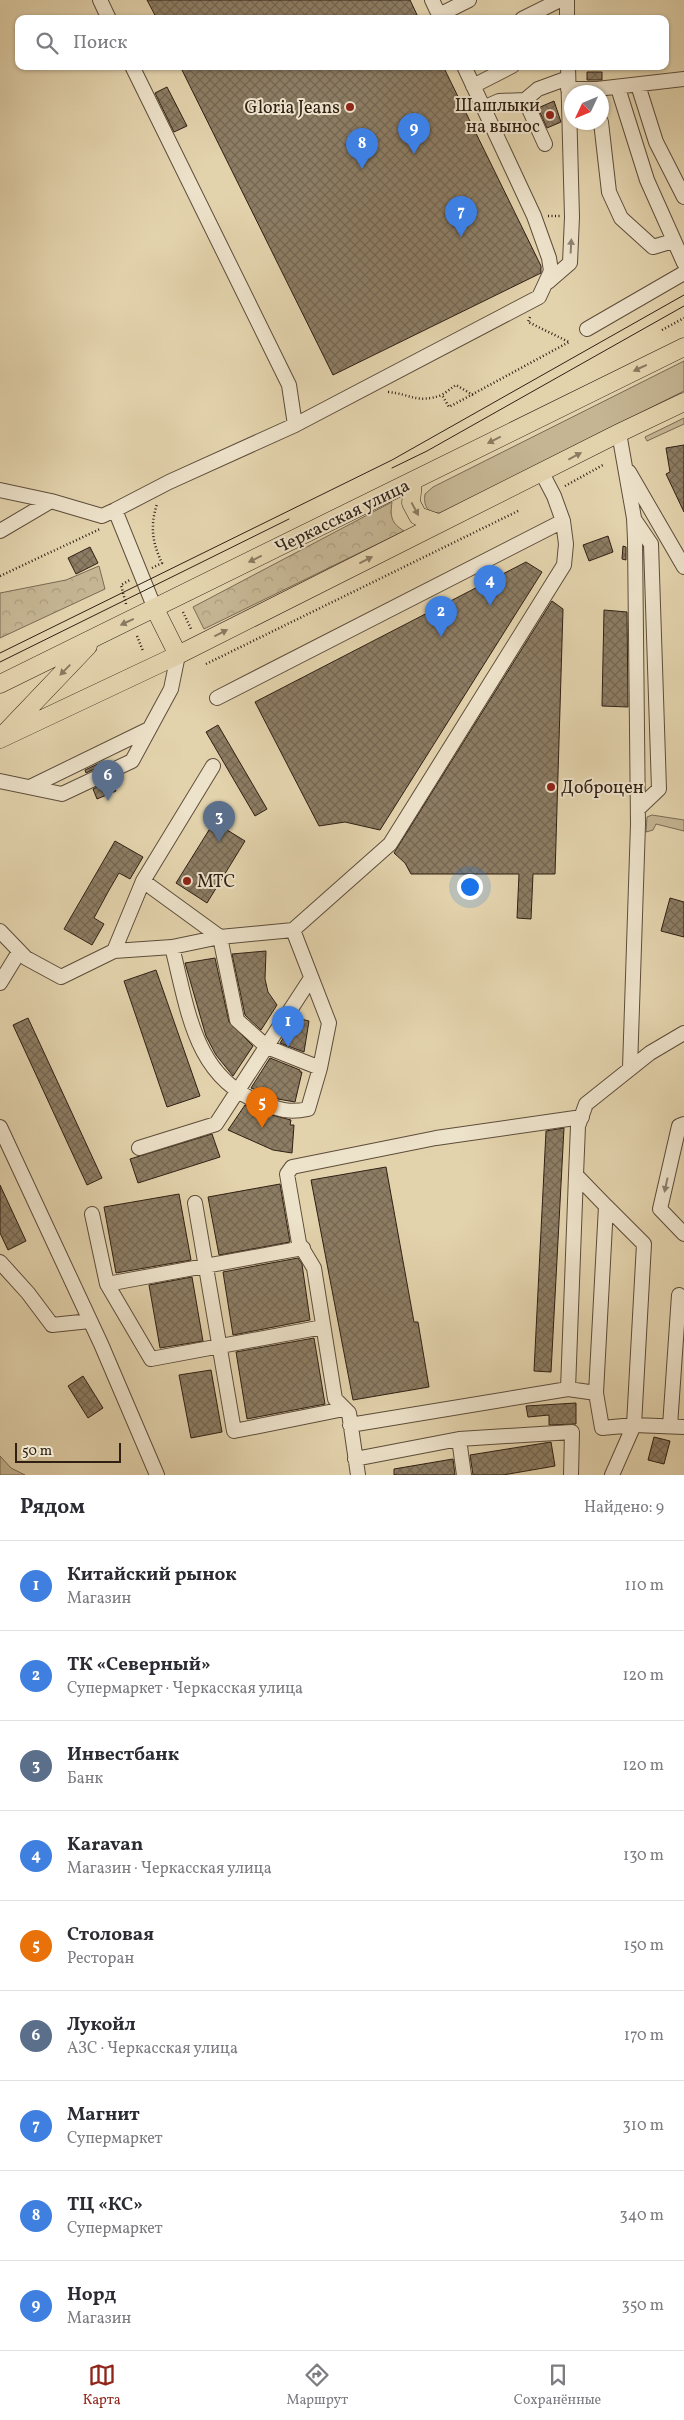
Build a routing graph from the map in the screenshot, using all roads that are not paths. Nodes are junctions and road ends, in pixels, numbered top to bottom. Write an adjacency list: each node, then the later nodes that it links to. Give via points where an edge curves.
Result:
1 (100, 0): 6 (lane)
2 (432, 0): 7 (lane)
3 (469, 0): 8 (lane)
4 (560, 0): 9 (lane)
5 (567, 0): 10 (lane)
6 (107, 15)
7 (439, 15)
8 (443, 15)
9 (530, 15)
10 (567, 15)
11 (134, 70): 33 (lane, via 289,385)
12 (466, 70): 18 (lane)
13 (504, 70): 18 (lane)
14 (568, 78): 16 (lane); 21 (lane, via 538,89); 29 (lane, one-way to 14, via 570,263)
15 (684, 79): 17 (lane)
16 (584, 85)
17 (638, 85): 19 (lane); 25 (lane, via 656,142)
18 (473, 86): 22 (lane)
19 (618, 88): 20 (lane); 26 (lane, via 647,180)
20 (609, 89)
21 (524, 100): 22 (lane, via 499,101); 24 (lane)
22 (483, 108): 29 (lane, via 534,216 550,258 551,271)
23 (602, 130): 26 (lane, via 609,192 621,218 653,247)
24 (545, 144)
25 (684, 197)
26 (673, 241): 27 (lane)
27 (684, 263)
28 (684, 273): 30 (lane)
29 (546, 284): 33 (lane, via 539,297)
30 (587, 330)
31 (684, 347): 37 (main road, Черкасская улица, one-way to 37)
32 (684, 402): 34 (main road)
33 (295, 426): 40 (lane, via 169,482)
34 (619, 432): 35 (lane); 36 (main road, one-way to 34)
35 (625, 465): 41 (lane); 45 (lane)
36 (542, 473): 42 (lane); 43 (main road)
37 (413, 481): 43 (main road, one-way to 43, via 411,503 418,516); 46 (main road, Черкасская улица, one-way to 46)
38 (0, 490): 39 (lane)
39 (51, 501): 40 (lane, via 102,516); 44 (lane)
40 (117, 515): 46 (lane)
41 (634, 518): 56 (lane); 56 (lane, via 651,544 659,789)
42 (563, 521): 50 (lane); 58 (lane, via 564,565 390,844)
43 (438, 523): 48 (main road, one-way to 43)
44 (0, 531)
45 (684, 568)
46 (155, 609): 47 (main road, Черкасская улица, one-way to 47); 48 (main road)
47 (99, 635): 49 (main road, Черкасская улица); 52 (main road, one-way to 52)
48 (178, 655): 51 (lane, via 171,689); 52 (main road)
49 (0, 684)
50 (217, 698)
51 (149, 729): 55 (lane); 55 (lane, via 132,761 62,794)
52 (0, 738)
53 (214, 766): 57 (lane)
54 (0, 781): 55 (lane)
55 (30, 787)
56 (638, 809): 69 (lane)
57 (144, 881): 60 (lane); 62 (lane)
58 (293, 930): 60 (lane); 64 (lane)
59 (0, 931): 63 (lane)
60 (220, 937): 61 (lane); 67 (lane, via 237,1020)
61 (172, 947): 62 (lane); 70 (lane, via 198,1044 218,1075)
62 (114, 951): 63 (lane, via 61,977)
63 (19, 952): 65 (lane)
64 (311, 978): 67 (lane); 68 (lane, via 329,1023)
65 (0, 983)
66 (684, 1033): 69 (lane, via 650,1052)
67 (267, 1047): 68 (lane); 70 (lane)
68 (320, 1068): 70 (lane, via 308,1109 291,1113)
69 (630, 1068): 71 (lane, via 586,1104)
70 (238, 1092): 74 (lane, via 216,1124)
71 (582, 1117): 75 (lane, via 578,1126); 80 (lane, via 436,1138 292,1167 287,1174 299,1243)
72 (684, 1124): 79 (lane, one-way to 79, via 679,1126 660,1209)
73 (0, 1127): 85 (lane)
74 (139, 1148)
75 (576, 1175): 77 (lane); 88 (lane)
76 (195, 1203): 82 (lane)
77 (606, 1206): 89 (lane); 92 (lane, via 644,1244)
78 (92, 1214): 83 (lane)
79 (684, 1234)
80 (303, 1248): 82 (lane); 86 (lane, via 314,1268)
81 (0, 1262): 85 (lane, via 52,1325)
82 (206, 1266): 83 (lane); 87 (lane)
83 (107, 1284): 87 (lane, via 151,1359)
84 (679, 1295): 93 (lane)
85 (90, 1321): 97 (lane)
86 (324, 1327): 87 (lane); 90 (lane, via 334,1399)
87 (218, 1347): 90 (lane, via 234,1431)
88 (568, 1389): 89 (lane); 91 (lane)
89 (596, 1393): 92 (lane, via 602,1428)
90 (344, 1409): 91 (lane, via 349,1414)
91 (350, 1425): 96 (lane)
92 (634, 1425): 93 (lane); 101 (lane)
93 (670, 1426): 94 (lane)
94 (684, 1427)
95 (459, 1439): 96 (lane); 99 (lane); 100 (lane, via 572,1432)
96 (355, 1459): 98 (lane)
97 (157, 1475)
98 (358, 1475)
99 (464, 1475)
100 (571, 1475)
101 (612, 1475)

